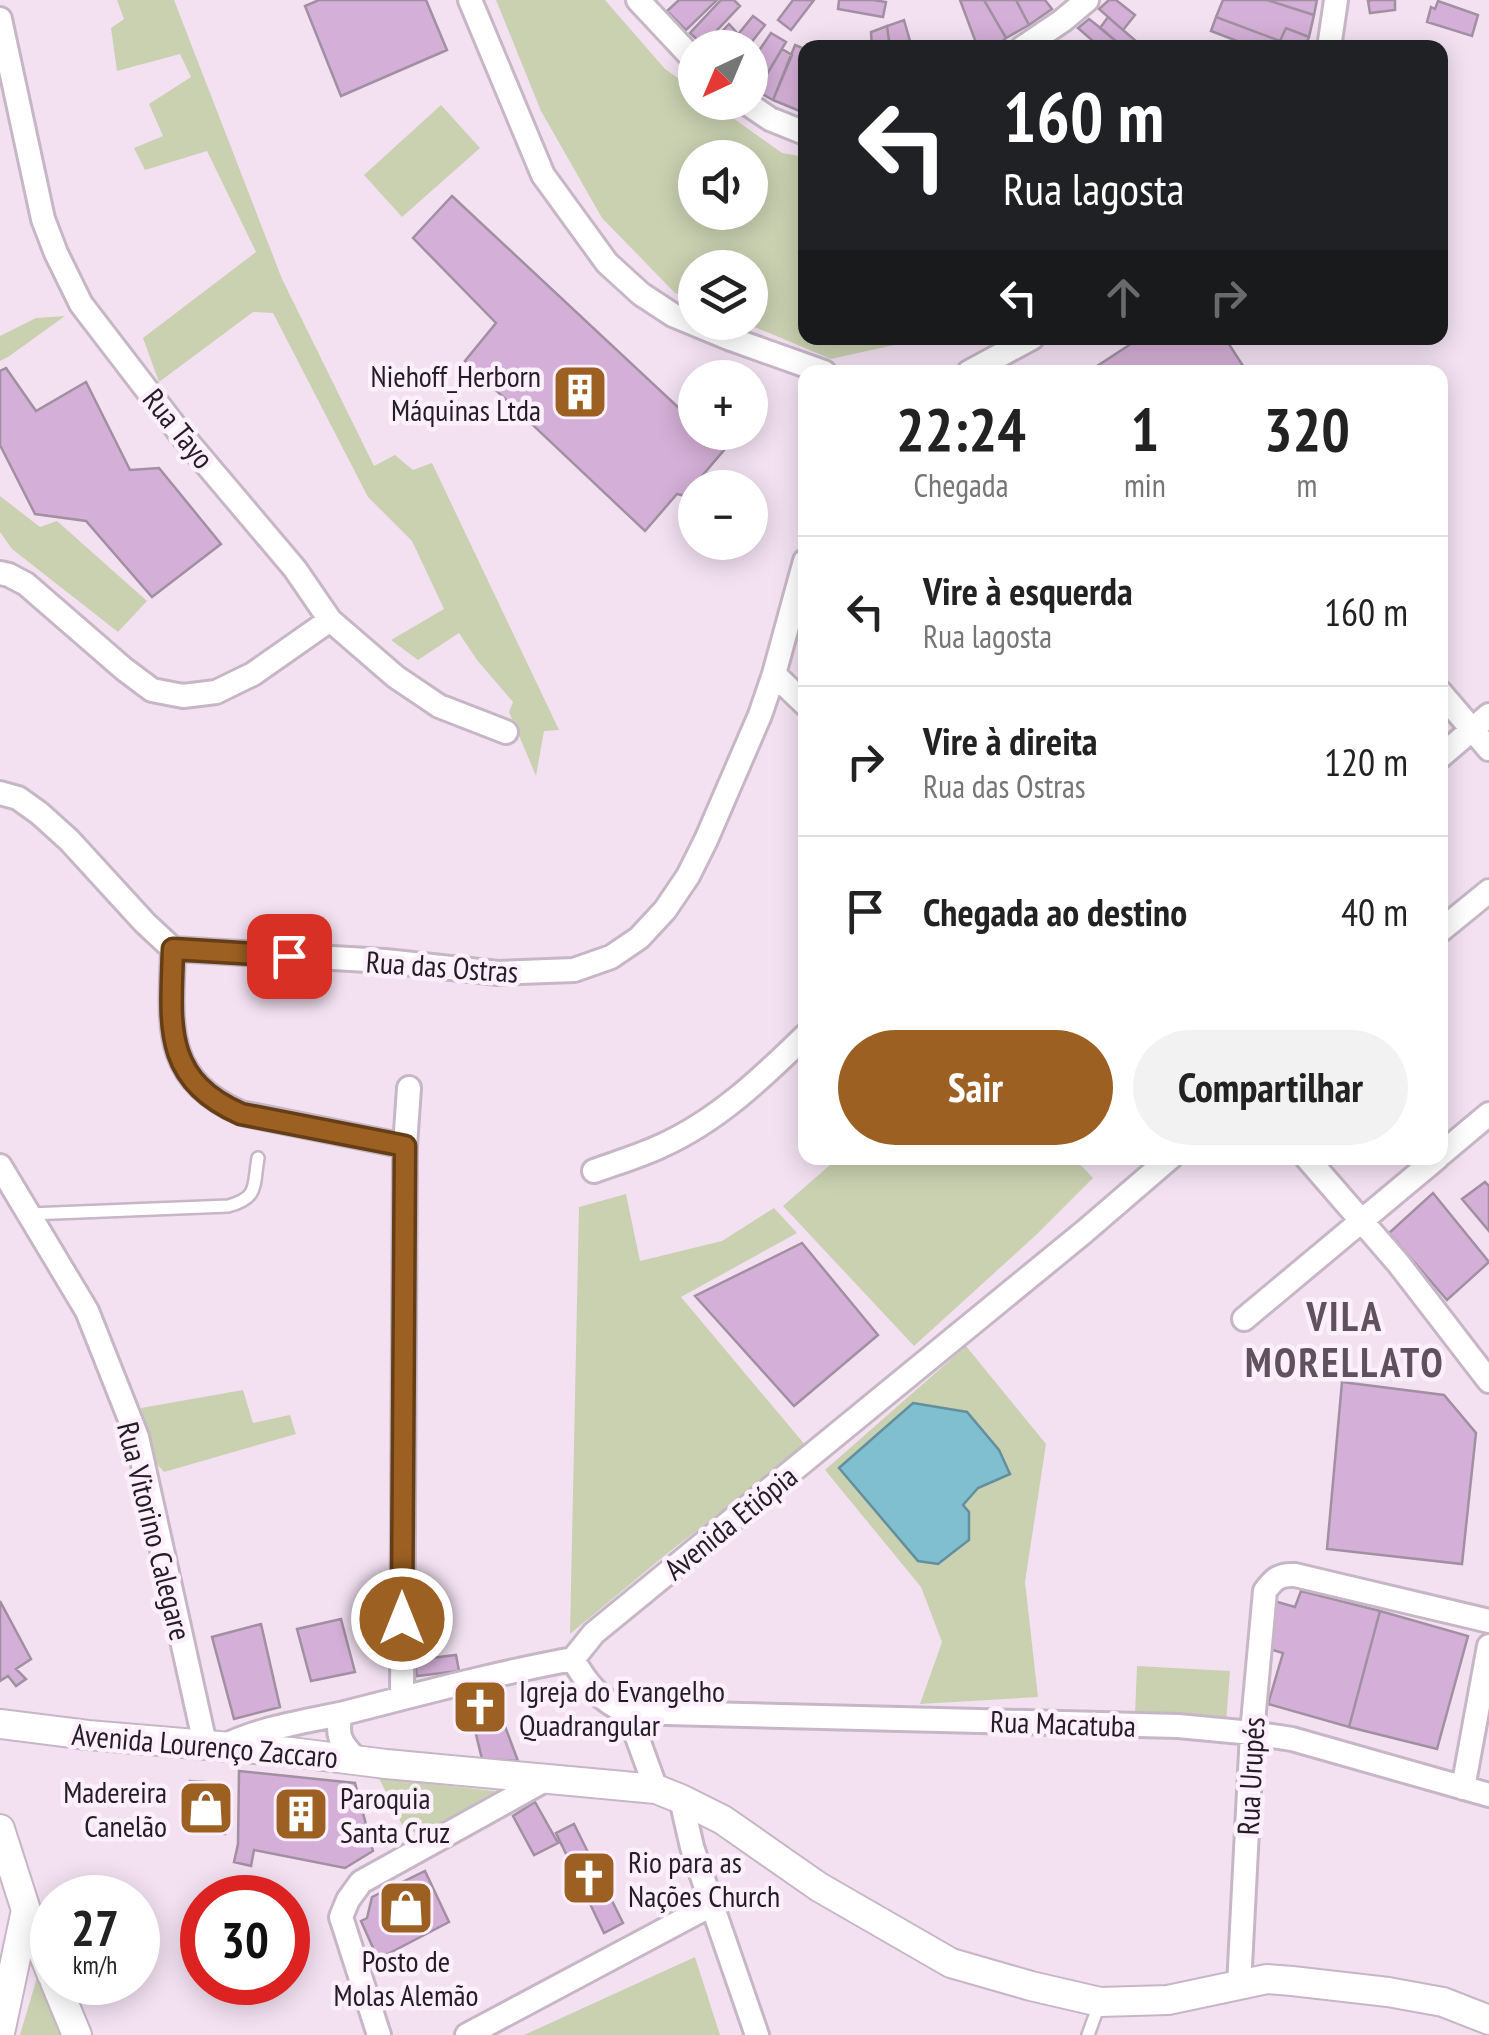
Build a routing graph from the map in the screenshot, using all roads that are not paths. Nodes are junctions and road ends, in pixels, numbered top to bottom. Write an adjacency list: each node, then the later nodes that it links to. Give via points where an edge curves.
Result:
1 (470, 0): 12 (street, via 543,175 606,263 673,315)
2 (638, 0): 8 (street)
3 (1086, 0): 6 (street)
4 (1336, 0): 7 (street)
5 (0, 19): 16 (street, Rua Tayo, via 43,219 81,304)
6 (1034, 40)
7 (1329, 40)
8 (678, 43)
9 (768, 118): 10 (street)
10 (798, 130)
11 (1019, 345): 13 (street)
12 (804, 365)
13 (982, 365)
14 (0, 573): 16 (street, via 26,584 152,690 184,696 216,692 252,674)
15 (798, 587): 17 (street)
16 (330, 620): 21 (street, Rua Tayo, via 439,706)
17 (774, 674): 18 (street); 27 (street, Rua das Ostras, via 688,876 639,938 611,957 574,970 498,973)
18 (798, 697)
19 (1448, 698): 20 (street)
20 (1481, 722): 22 (street); 23 (street)
21 (506, 732)
22 (1489, 749)
23 (1448, 750)
24 (0, 793): 27 (street, via 18,798 69,840)
25 (1489, 890): 26 (street)
26 (1448, 924)
27 (173, 949): 31 (street, via 173,1039 205,1094 241,1114)
28 (798, 1043): 38 (street, via 702,1125)
29 (409, 1088): 31 (street)
30 (1489, 1114): 32 (street)
31 (405, 1146): 46 (street)
32 (1448, 1148)
33 (258, 1158): 39 (lane, via 252,1194 228,1206)
34 (1162, 1165): 45 (street, Avenida Etiópia, via 594,1633)
35 (1314, 1165): 40 (street)
36 (1427, 1165): 40 (street)
37 (0, 1166): 39 (street, Rua Vitorino Calegare)
38 (594, 1171)
39 (30, 1214): 51 (street, Rua Vitorino Calegare, via 87,1311 137,1436)
40 (1362, 1220): 41 (street); 42 (street)
41 (1244, 1318)
42 (1489, 1382)
43 (1489, 1621): 50 (street, Rua Urupés, via 1282,1574 1265,1590)
44 (1489, 1646): 54 (street)
45 (573, 1659): 46 (street); 47 (street, via 599,1695)
46 (402, 1698): 48 (street)
47 (628, 1712): 50 (street, Rua Macatuba); 55 (street)
48 (341, 1714): 51 (street); 52 (street, via 338,1736)
49 (0, 1724): 51 (street, Avenida Lourenço Zaccaro)
50 (1252, 1733): 54 (street, Rua Macatuba); 61 (street, Rua Urupés)
51 (214, 1746): 52 (street, Avenida Lourenço Zaccaro)
52 (354, 1758): 53 (street, Avenida Lourenço Zaccaro)
53 (545, 1780): 55 (street, Avenida Lourenço Zaccaro); 67 (street, via 361,1882 348,1900 341,1917)
54 (1463, 1788): 56 (street, Rua Macatuba)
55 (669, 1794): 58 (street); 62 (street, Avenida Lourenço Zaccaro, via 723,1820 819,1887 951,1964)
56 (1489, 1794)
57 (0, 1829): 59 (street)
58 (713, 1904): 68 (street); 69 (street)
59 (26, 1910): 60 (street); 65 (street)
60 (30, 1920)
61 (1239, 1986): 62 (street, Avenida Lourenço Zaccaro, via 1168,2000); 64 (street, Avenida Lourenço Zaccaro, via 1267,1979 1388,1992 1443,2002)
62 (1100, 2002): 70 (lane)
63 (65, 2005): 66 (street)
64 (1489, 2020)
65 (0, 2033)
66 (77, 2035)
67 (380, 2035)
68 (467, 2035)
69 (757, 2035)
70 (1088, 2035)

